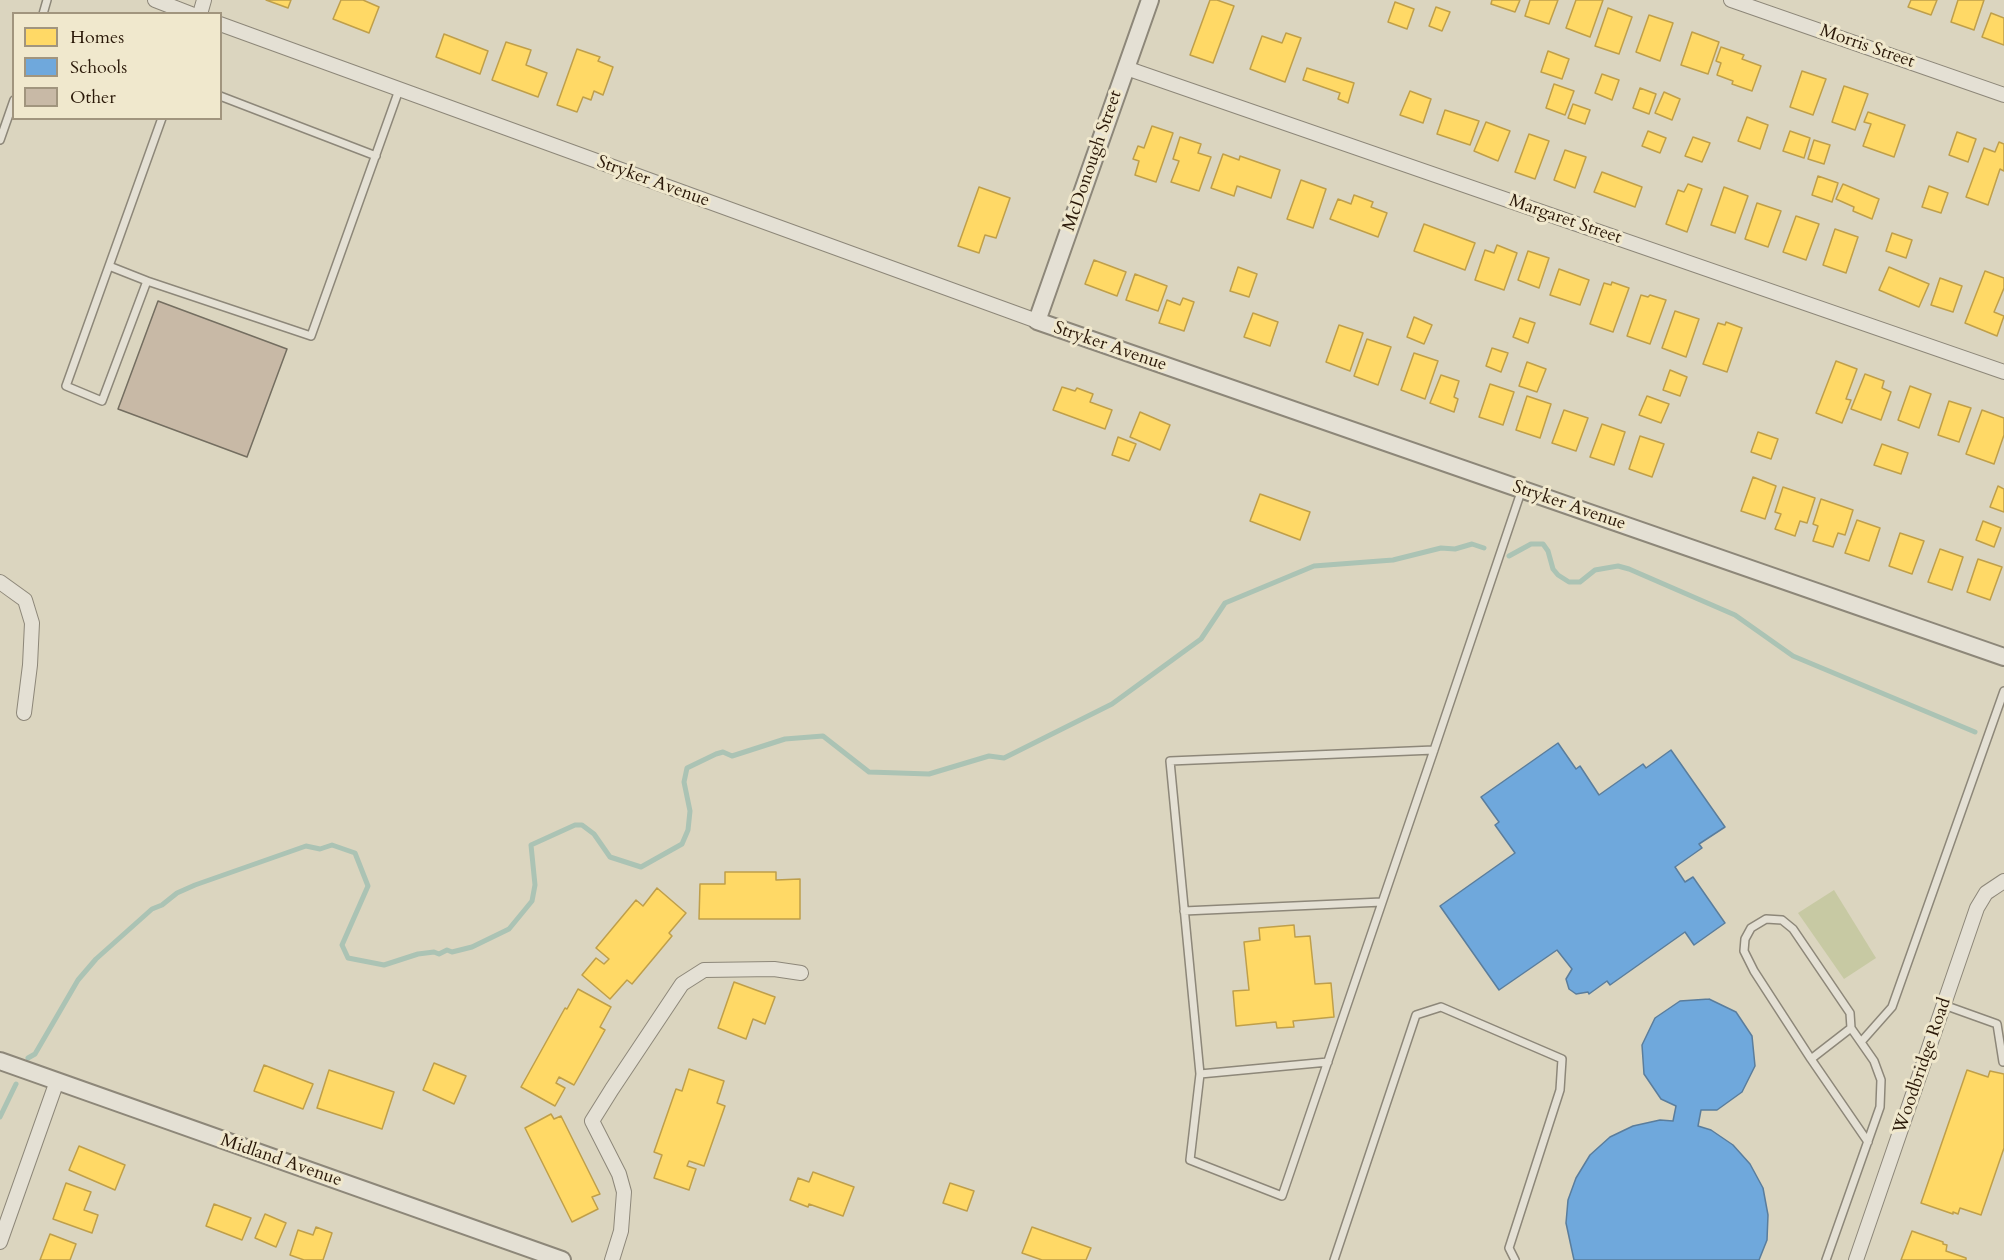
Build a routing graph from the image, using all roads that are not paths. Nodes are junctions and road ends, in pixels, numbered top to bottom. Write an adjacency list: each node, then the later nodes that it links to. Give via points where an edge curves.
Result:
1 (155, 0): 4 (street)
2 (1150, 0): 6 (street, McDonough Street)
3 (1731, 0): 8 (street, Morris Street)
4 (186, 12)
5 (222, 25): 7 (street, Stryker Avenue)
6 (1126, 68): 16 (street, McDonough Street); 17 (street, Margaret Street)
7 (399, 90): 13 (lane); 16 (street, Stryker Avenue)
8 (2004, 95)
9 (222, 97): 13 (lane)
10 (12, 106): 12 (lane)
11 (161, 120): 14 (lane)
12 (0, 140)
13 (376, 156): 15 (lane, via 311,336)
14 (109, 266): 15 (lane); 15 (lane, via 66,386 102,401)
15 (147, 281)
16 (1037, 321): 18 (street, Stryker Avenue)
17 (2004, 372)
18 (1522, 489): 20 (street, Stryker Avenue); 23 (lane)
19 (0, 582): 22 (street, via 25,600 32,623)
20 (2004, 657)
21 (2004, 691): 30 (lane, via 1892,1007)
22 (24, 713)
23 (1434, 750): 25 (lane); 26 (lane, via 1170,761)
24 (2004, 882): 28 (street, Woodbridge Road, via 1986,893 1977,908)
25 (1382, 903): 26 (lane); 33 (lane)
26 (1184, 911): 35 (lane)
27 (801, 973): 40 (street, via 774,969 704,970 682,984 625,1070 592,1121 624,1192 621,1231)
28 (1944, 1005): 34 (lane, via 1997,1023); 44 (street, Woodbridge Road)
29 (1851, 1028): 30 (lane); 31 (lane); 31 (lane, via 1850,1013 1792,929 1782,920 1766,919 1751,928 1744,951)
30 (1862, 1042): 37 (lane, via 1881,1080 1880,1107)
31 (1811, 1059): 37 (lane)
32 (0, 1061): 36 (street, Midland Avenue)
33 (1328, 1062): 35 (lane); 35 (lane, via 1282,1196 1190,1160)
34 (2003, 1062)
35 (1200, 1074)
36 (57, 1081): 38 (street); 39 (street, Midland Avenue)
37 (1868, 1142): 43 (lane)
38 (0, 1242)
39 (562, 1260)
40 (612, 1260)
41 (1334, 1260): 42 (lane, via 1416,1015 1441,1007 1562,1059 1560,1090 1509,1248)
42 (1515, 1260)
43 (1826, 1260)
44 (1856, 1260)

